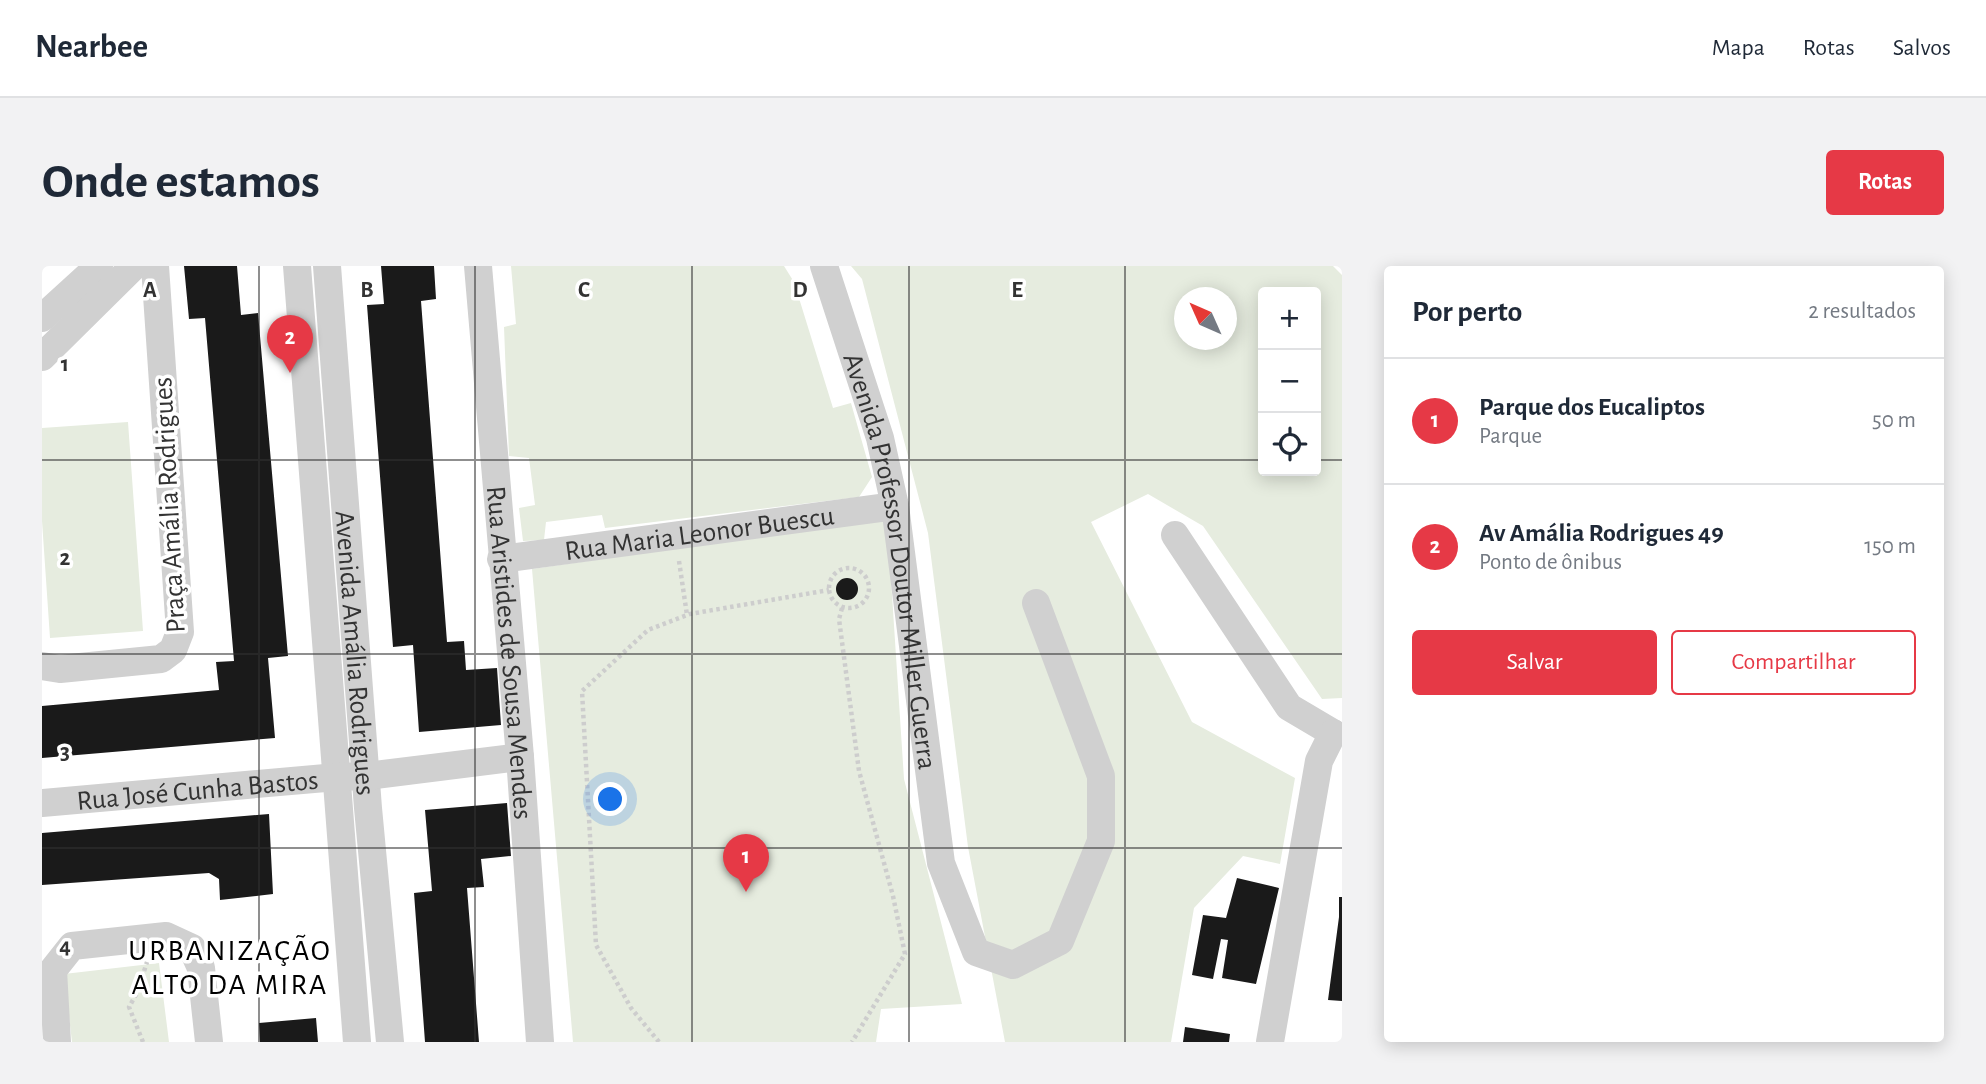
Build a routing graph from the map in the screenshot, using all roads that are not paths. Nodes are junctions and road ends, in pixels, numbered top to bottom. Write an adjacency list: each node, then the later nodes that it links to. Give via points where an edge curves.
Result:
1 (99, 266): 8 (street)
2 (135, 266): 9 (street)
3 (155, 266): 14 (street, Praça Amália Rodrigues, via 180,632 173,650 161,659 60,669)
4 (297, 266): 18 (street, Avenida Amália Rodrigues)
5 (327, 266): 17 (street, Avenida Amália Rodrigues)
6 (478, 266): 12 (street, Rua Aristides de Sousa Mendes)
7 (824, 266): 10 (street, Avenida Professor Doutor Miller Guerra, via 880,439)
8 (42, 318)
9 (42, 357)
10 (895, 506): 12 (street, Rua Maria Leonor Buescu); 13 (street, Avenida Professor Doutor Miller Guerra, via 941,863 976,952 1013,965 1060,941 1101,841 1101,776)
11 (1175, 535): 15 (street, via 1289,707)
12 (501, 559): 16 (street, Rua Aristides de Sousa Mendes)
13 (1036, 603)
14 (42, 666)
15 (1338, 730): 25 (street, via 1319,761)
16 (520, 757): 17 (street, Rua José Cunha Bastos); 24 (street, Rua Aristides de Sousa Mendes)
17 (367, 776): 18 (street, Rua José Cunha Bastos); 23 (street, Avenida Amália Rodrigues)
18 (337, 777): 19 (street, Rua José Cunha Bastos); 22 (street, Avenida Amália Rodrigues)
19 (42, 803)
20 (57, 1042): 21 (street, via 53,970 72,946 166,936 192,948 201,968)
21 (209, 1042)
22 (357, 1042)
23 (390, 1042)
24 (540, 1042)
25 (1269, 1042)

